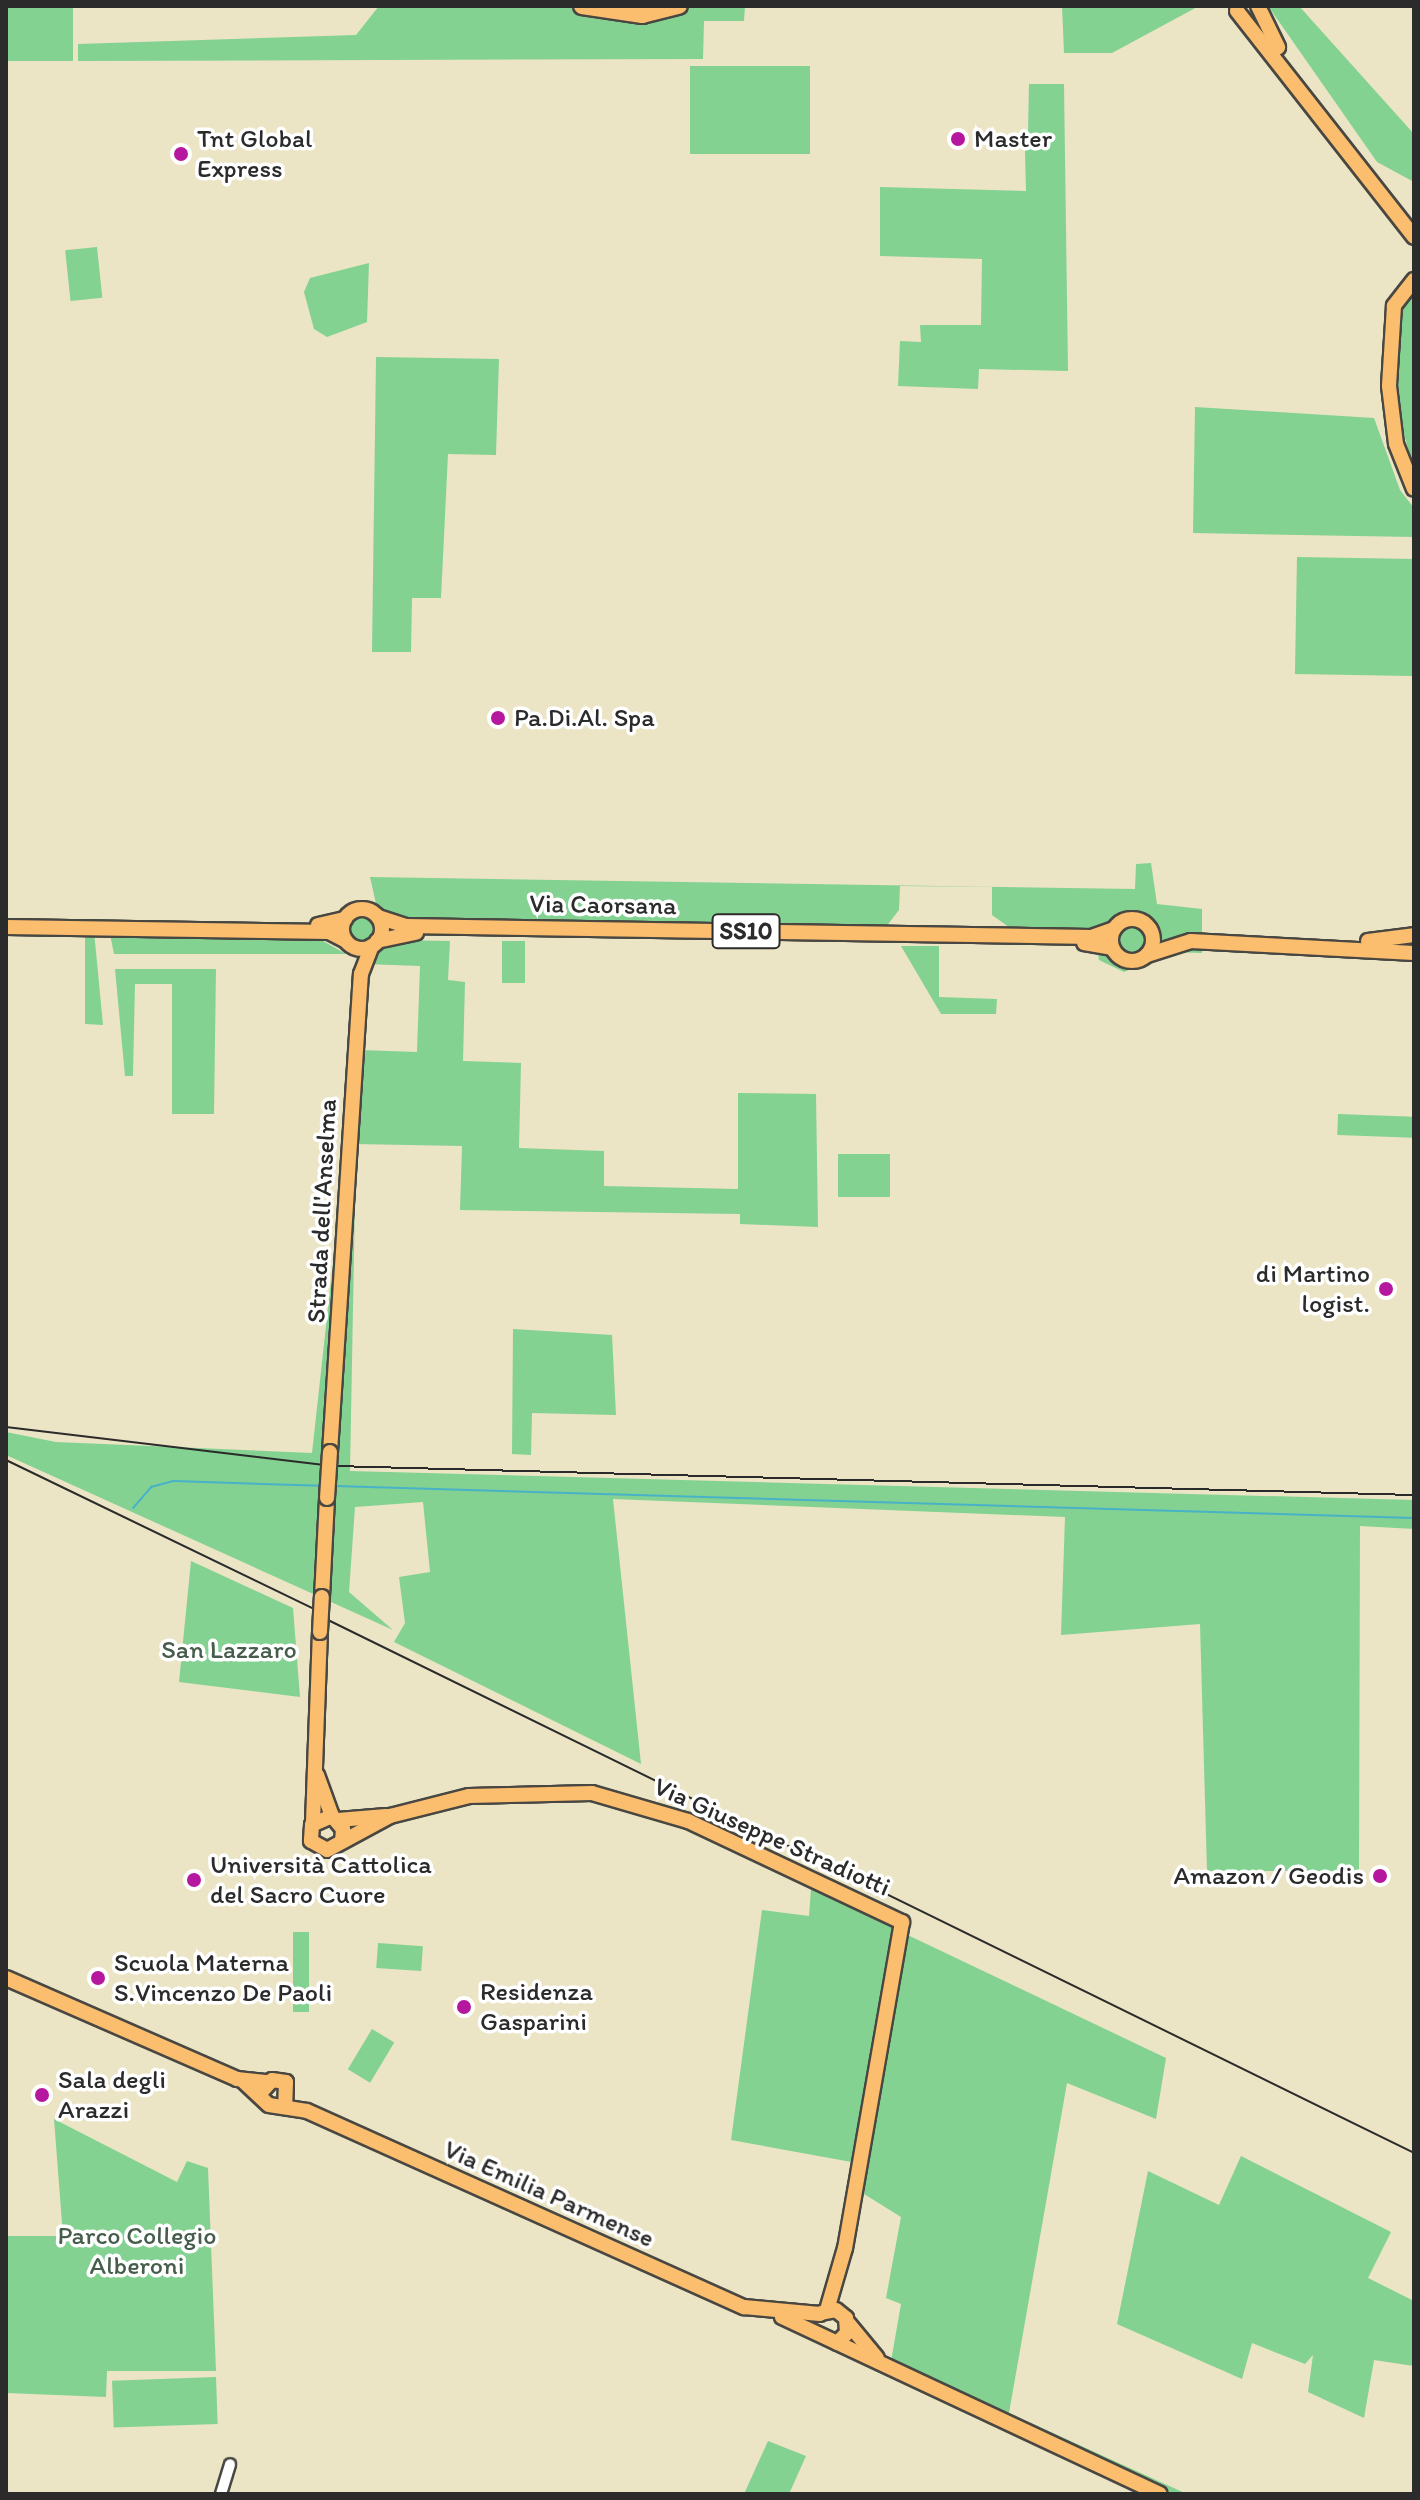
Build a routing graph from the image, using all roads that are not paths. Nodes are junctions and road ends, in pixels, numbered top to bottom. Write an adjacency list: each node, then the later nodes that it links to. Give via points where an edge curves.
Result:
1 (582, 6): 2 (highway, via 642,15)
2 (679, 6)
3 (1258, 6): 5 (main road, via 1328,119)
4 (1237, 8): 6 (main road)
5 (1414, 220)
6 (1414, 237)
7 (1414, 266): 9 (main road)
8 (1414, 280): 9 (main road)
9 (1399, 293): 10 (main road, via 1389,403)
10 (1414, 489)
11 (378, 917): 12 (main road, SS10, via 360,909); 16 (main road, Via Caorsana / SS10, via 406,926 1091,937); 20 (main road, Strada dell'Anselma)
12 (345, 919): 13 (main road, SS10, via 323,925); 19 (main road, Strada dell'Anselma)
13 (6, 920)
14 (6, 927): 19 (main road, SS10, via 329,932)
15 (1150, 928): 16 (main road, via 1130,919); 18 (main road); 24 (main road)
16 (1114, 929): 22 (main road)
17 (1414, 935): 21 (main road)
18 (1191, 941): 21 (main road); 24 (main road)
19 (350, 943): 20 (main road, SS10); 25 (main road, Strada dell'Anselma)
20 (374, 943): 22 (main road, Via Caorsana / SS10, via 417,933); 25 (main road, Strada dell'Anselma)
21 (1323, 943): 23 (main road)
22 (1112, 948): 24 (main road, via 1130,961)
23 (1414, 953)
24 (1147, 955)
25 (361, 974): 26 (main road, Strada dell'Anselma, bridge)
26 (311, 1764): 28 (main road); 29 (main road)
27 (390, 1816): 28 (main road, Via Giuseppe Stradiotti); 30 (main road, Via Giuseppe Stradiotti); 34 (main road, Via Giuseppe Stradiotti, via 508,1791 620,1798 688,1821 902,1922)
28 (335, 1818): 29 (main road, Via Giuseppe Stradiotti); 30 (main road)
29 (313, 1822): 30 (main road, via 316,1847 330,1850)
30 (342, 1841)
31 (6, 1978): 32 (main road, Via Emilia Parmense)
32 (265, 2089): 33 (main road, Via Emilia Parmense, via 273,2107); 33 (main road, Via Emilia Parmense, via 283,2080)
33 (288, 2098): 36 (main road, Via Emilia Parmense, via 744,2307)
34 (845, 2248): 35 (main road, Via Giuseppe Stradiotti); 37 (main road, Via Giuseppe Stradiotti)
35 (824, 2312): 36 (main road, Via Emilia Parmense); 37 (main road, Via Emilia Parmense); 38 (main road, Via Giuseppe Stradiotti)
36 (775, 2314): 38 (main road, Via Emilia Parmense)
37 (846, 2319): 39 (main road); 40 (main road)
38 (817, 2335): 39 (main road, Via Emilia Parmense)
39 (837, 2343): 40 (main road)
40 (885, 2368): 43 (main road)
41 (230, 2464): 42 (street)
42 (221, 2494)
43 (1160, 2494)

